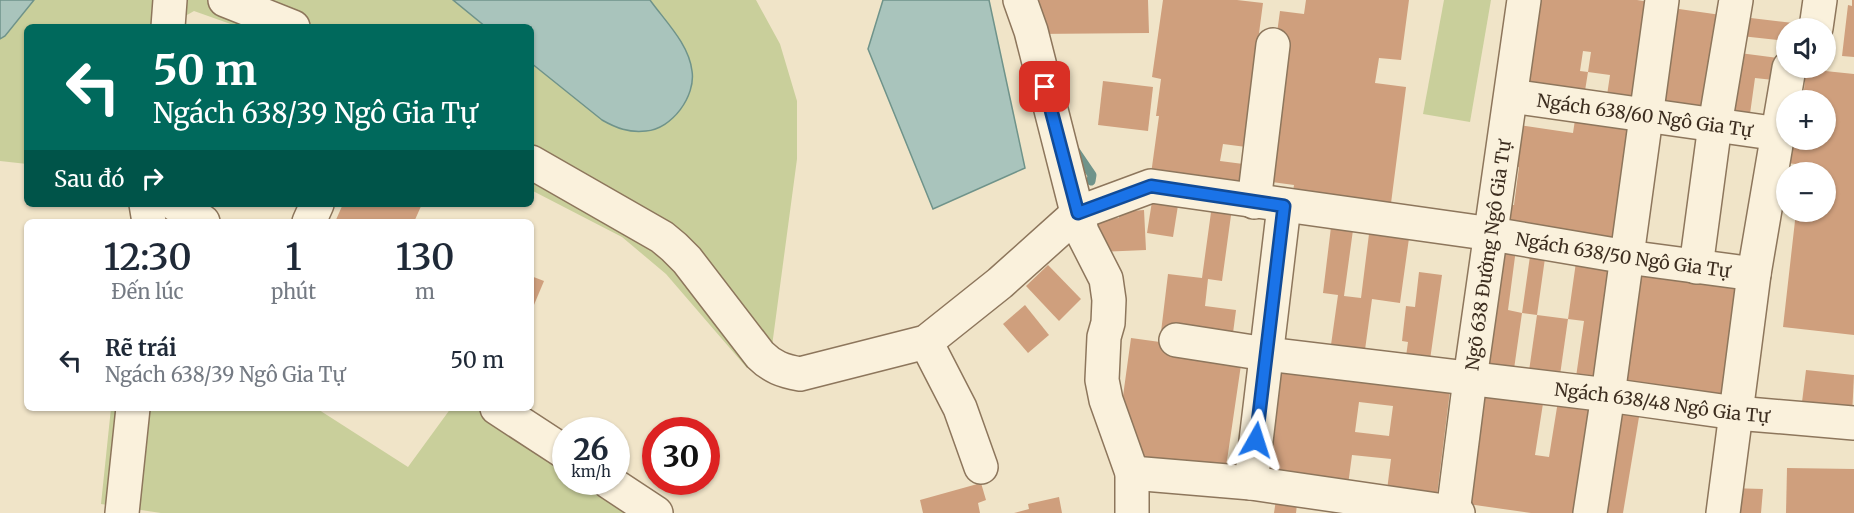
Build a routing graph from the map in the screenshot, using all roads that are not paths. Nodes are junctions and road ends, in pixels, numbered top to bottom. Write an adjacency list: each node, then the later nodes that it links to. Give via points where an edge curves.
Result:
1 (170, 0): 9 (street)
2 (225, 0): 10 (street)
3 (1020, 0): 20 (street)
4 (1524, 0): 12 (street, Ngõ 638 Đường Ngô Gia Tự)
5 (1662, 0): 13 (street)
6 (1736, 0): 14 (street)
7 (1820, 0): 8 (street)
8 (1817, 18)
9 (168, 24)
10 (285, 24)
11 (1273, 45): 18 (street)
12 (1511, 96): 13 (street, Ngách 638/60 Ngô Gia Tự); 22 (street, Ngõ 638 Đường Ngô Gia Tự)
13 (1648, 115): 14 (street, Ngách 638/60 Ngô Gia Tự); 23 (street)
14 (1715, 124): 15 (street, Ngách 638/60 Ngô Gia Tự); 24 (street)
15 (1776, 134)
16 (1776, 150): 25 (street)
17 (534, 164): 27 (street, via 674,247 752,347 770,365 783,371 800,374)
18 (1269, 204): 20 (street, Ngách 638/50 Ngô Gia Tự, via 1151,186); 22 (street, Ngách 638/50 Ngô Gia Tự); 28 (street)
19 (180, 207): 21 (street)
20 (1078, 213): 27 (street); 37 (street, via 1082,232 1106,279 1109,300 1102,380)
21 (198, 219)
22 (1492, 234): 23 (street, Ngách 638/50 Ngô Gia Tự); 29 (street, Ngõ 638 Đường Ngô Gia Tự)
23 (1627, 257): 24 (street, Ngách 638/50 Ngô Gia Tự); 30 (street)
24 (1696, 267): 25 (street, Ngách 638/50 Ngô Gia Tự)
25 (1754, 274): 33 (street)
26 (1176, 340): 28 (street, Ngách 638/48 Ngô Gia Tự)
27 (926, 342): 36 (street, via 960,408)
28 (1266, 354): 29 (street, Ngách 638/48 Ngô Gia Tự); 38 (street)
29 (1470, 379): 30 (street, Ngách 638/48 Ngô Gia Tự); 43 (street, Ngõ 638 Đường Ngô Gia Tự)
30 (1608, 395): 33 (street, Ngách 638/48 Ngô Gia Tự); 45 (street)
31 (133, 411): 40 (street)
32 (502, 411): 35 (street)
33 (1736, 413): 34 (street, Ngách 638/48 Ngô Gia Tự); 46 (street)
34 (1854, 423)
35 (552, 444)
36 (981, 467)
37 (1132, 473): 38 (street); 42 (street)
38 (1251, 483): 43 (street)
39 (629, 495): 41 (street)
40 (122, 513)
41 (656, 513)
42 (1132, 513)
43 (1453, 513): 44 (street)
44 (1458, 513)
45 (1590, 513)
46 (1723, 513)

